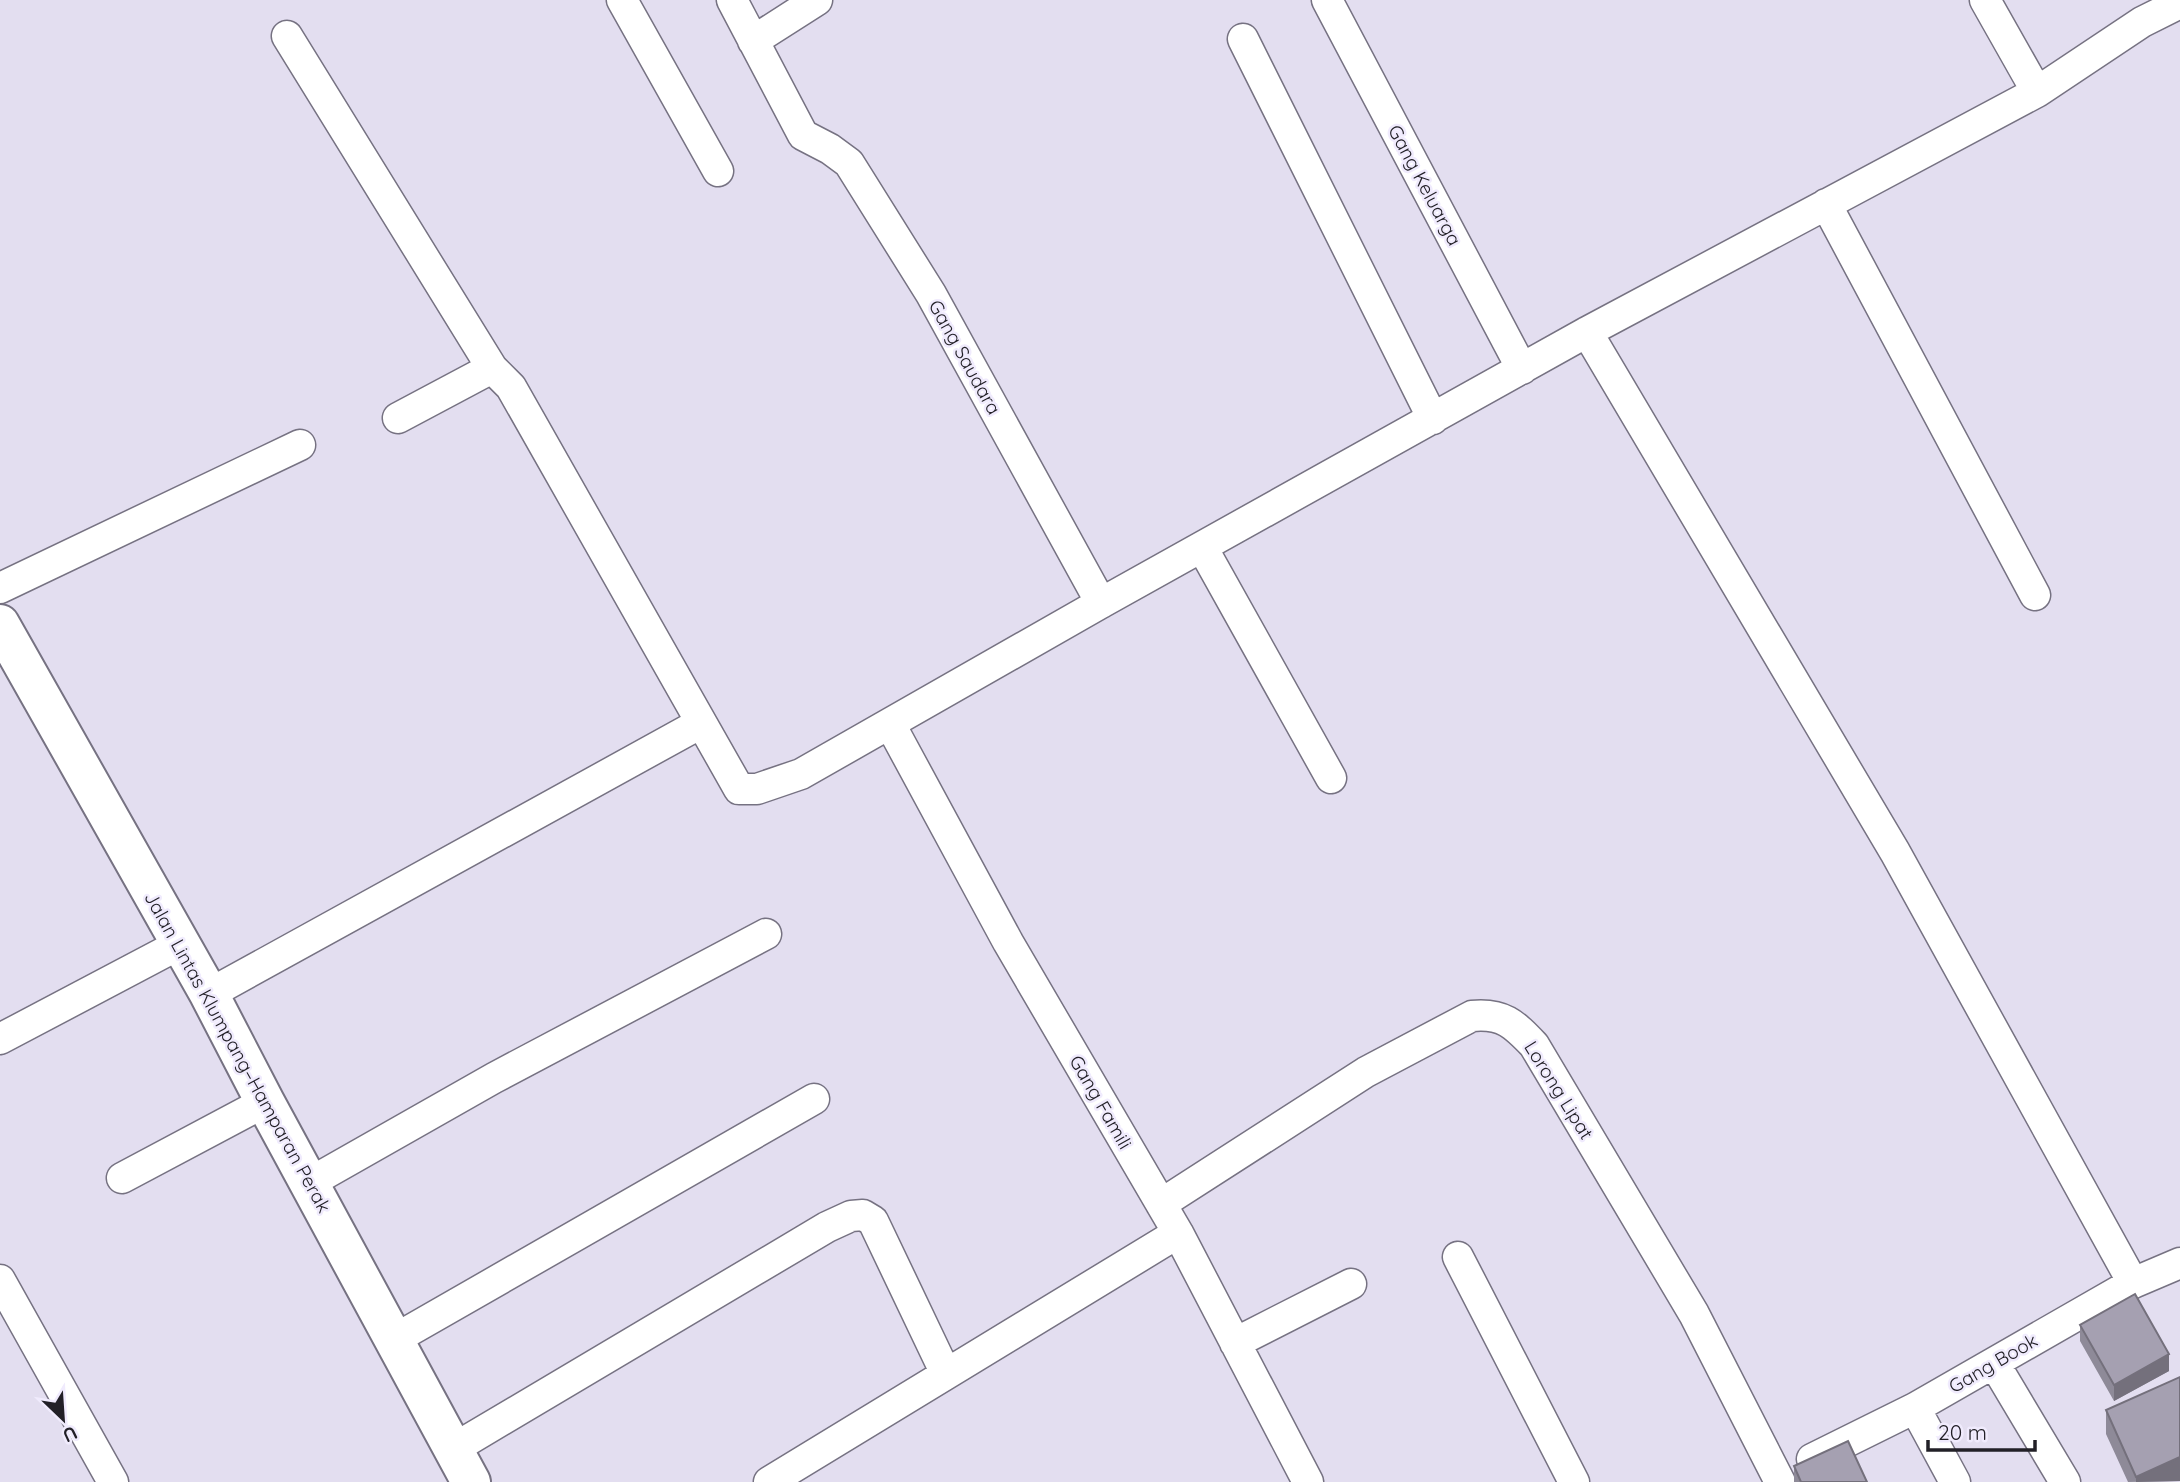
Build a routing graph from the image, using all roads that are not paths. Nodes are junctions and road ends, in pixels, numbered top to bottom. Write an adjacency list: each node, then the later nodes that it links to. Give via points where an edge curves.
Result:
1 (622, 0): 11 (street)
2 (732, 0): 9 (street)
3 (817, 0): 9 (street)
4 (1327, 0): 15 (street, Gang Keluarga)
5 (1985, 0): 10 (street)
6 (2180, 3): 10 (street, via 2142,22)
7 (286, 36): 14 (street)
8 (1243, 39): 17 (street)
9 (753, 41): 22 (street, Gang Saudara, via 803,135 849,163 931,294)
10 (2037, 92): 12 (street)
11 (718, 171)
12 (1826, 204): 13 (street); 21 (street)
13 (1587, 332): 15 (street); 40 (street, via 1895,852)
14 (492, 368): 16 (street); 24 (street, via 511,387)
15 (1522, 369): 17 (street)
16 (398, 418)
17 (1433, 419): 19 (street)
18 (300, 445): 20 (street)
19 (1202, 547): 22 (street); 26 (street)
20 (0, 589)
21 (2035, 594)
22 (1101, 603): 25 (street)
23 (0, 624): 28 (main road, Jalan Lintas Klumpang–Hamparan Perak)
24 (701, 723): 25 (street, via 739,789 757,789 801,774); 29 (street)
25 (890, 724): 35 (street, Gang Famili, via 1008,942)
26 (1331, 778)
27 (766, 934): 34 (street, via 494,1078)
28 (180, 944): 29 (main road, Jalan Lintas Klumpang–Hamparan Perak); 30 (street)
29 (209, 994): 32 (main road, Jalan Lintas Klumpang–Hamparan Perak)
30 (0, 1039)
31 (814, 1098): 42 (street)
32 (265, 1102): 33 (street); 34 (main road, Jalan Lintas Klumpang–Hamparan Perak)
33 (121, 1178)
34 (309, 1183): 42 (main road, Jalan Lintas Klumpang–Hamparan Perak)
35 (1161, 1204): 36 (street, Gang Famili); 48 (street, Lorong Lipat, via 1366,1072 1472,1016 1514,1023 1534,1045 1694,1314)
36 (1178, 1233): 43 (street, Gang Famili); 45 (street)
37 (1458, 1257): 53 (street)
38 (2180, 1263): 40 (street, Gang Book)
39 (0, 1280): 49 (street)
40 (2133, 1283): 44 (street, Gang Book)
41 (1351, 1284): 43 (street)
42 (395, 1339): 47 (main road, Jalan Lintas Klumpang–Hamparan Perak)
43 (1235, 1343): 52 (street, Gang Famili)
44 (1994, 1363): 46 (street, Gang Book); 55 (street)
45 (946, 1374): 47 (street, via 873,1221 863,1215 851,1216); 51 (street)
46 (1915, 1408): 48 (street, Gang Book); 54 (street)
47 (453, 1449): 50 (main road, Jalan Lintas Klumpang–Hamparan Perak)
48 (1775, 1480)
49 (113, 1482)
50 (471, 1482)
51 (769, 1482)
52 (1308, 1482)
53 (1574, 1482)
54 (1955, 1482)
55 (2065, 1482)

